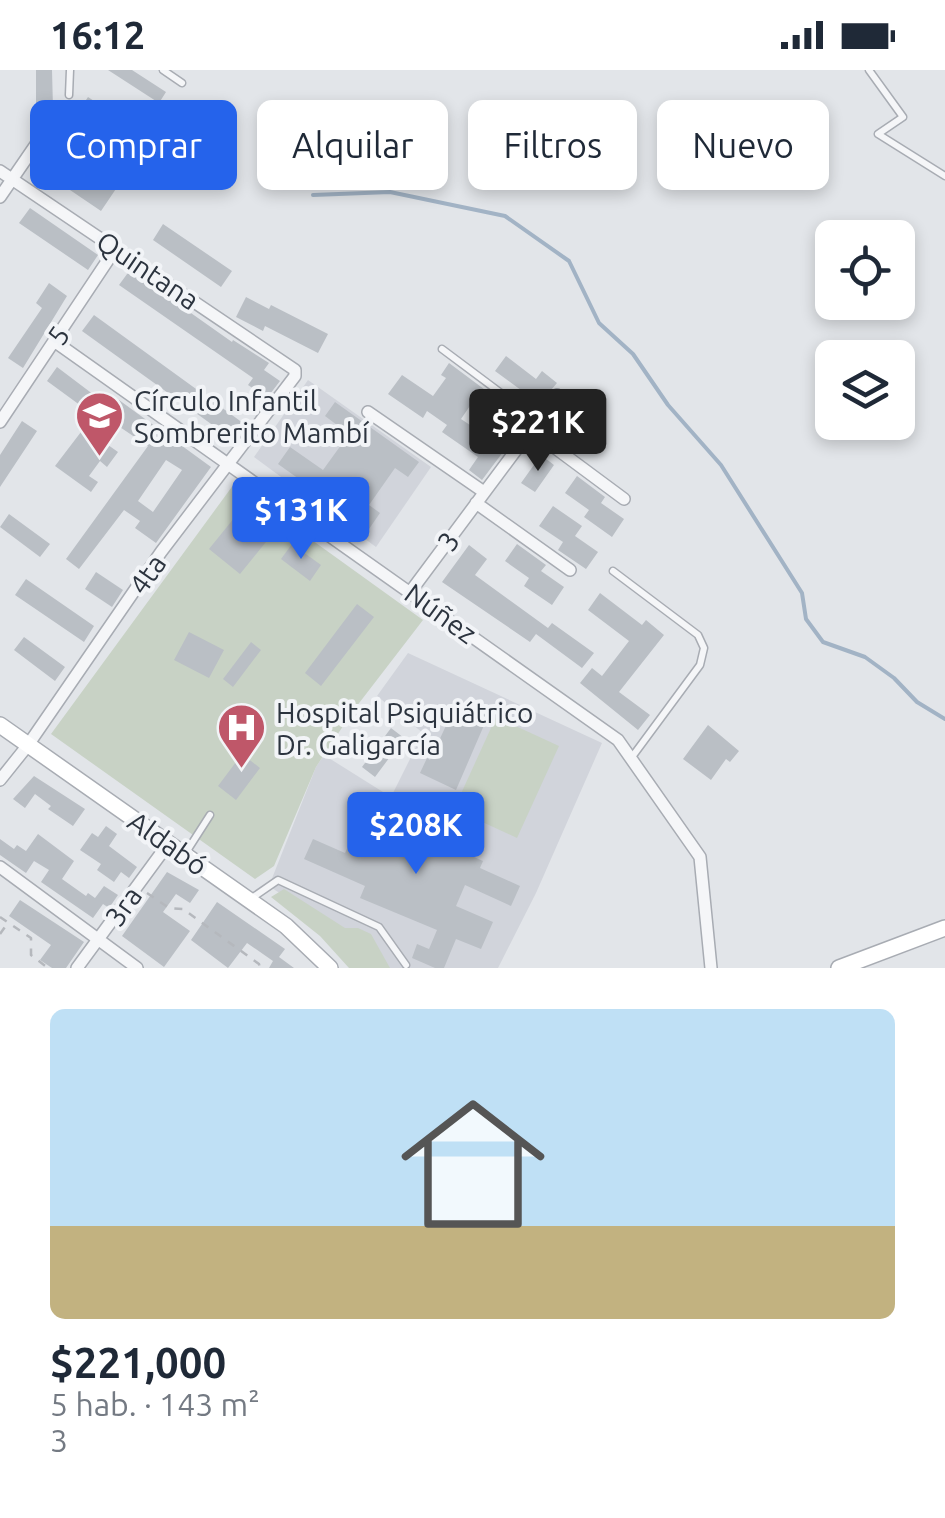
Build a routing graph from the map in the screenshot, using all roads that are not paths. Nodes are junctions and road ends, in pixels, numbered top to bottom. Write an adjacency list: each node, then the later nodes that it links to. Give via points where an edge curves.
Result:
1 (70, 70): 5 (lane)
2 (163, 70): 4 (lane)
3 (869, 70): 8 (lane, via 903,117 878,134)
4 (182, 83)
5 (69, 95)
6 (30, 153): 9 (street)
7 (0, 171): 9 (street, Quintana)
8 (945, 176)
9 (12, 179): 10 (street); 11 (street, Quintana)
10 (0, 197)
11 (116, 248): 12 (street, 5); 14 (street, Quintana)
12 (54, 341): 17 (street, 5); 19 (street, Núñez)
13 (442, 349): 18 (lane)
14 (295, 370): 19 (street, 4ta)
15 (557, 395): 18 (street, 3)
16 (368, 412): 20 (street)
17 (0, 422)
18 (534, 425): 20 (street, 3); 21 (street)
19 (230, 463): 25 (street, Núñez); 27 (street, 4ta)
20 (484, 492): 22 (street, 3)
21 (624, 499)
22 (476, 503): 23 (street); 25 (street, 3)
23 (570, 570)
24 (613, 571): 28 (lane, via 698,635 704,648 700,665)
25 (411, 591): 28 (street, Núñez, via 618,740)
26 (0, 725): 27 (main road, Aldabó)
27 (28, 745): 29 (street, 4ta); 31 (main road, Aldabó)
28 (631, 758): 42 (street, Núñez, via 700,856)
29 (0, 780)
30 (210, 814): 32 (lane)
31 (168, 844): 32 (main road, Aldabó); 36 (street, 3ra)
32 (184, 855): 34 (main road, Aldabó)
33 (0, 867): 36 (street)
34 (248, 900): 37 (main road, Aldabó, via 286,926); 38 (lane, via 278,880 379,927)
35 (945, 928): 43 (main road)
36 (99, 939): 39 (street, 3ra); 40 (street)
37 (311, 962): 41 (main road, Aldabó)
38 (409, 967)
39 (77, 968)
40 (137, 968)
41 (330, 968)
42 (710, 968)
43 (839, 968)

